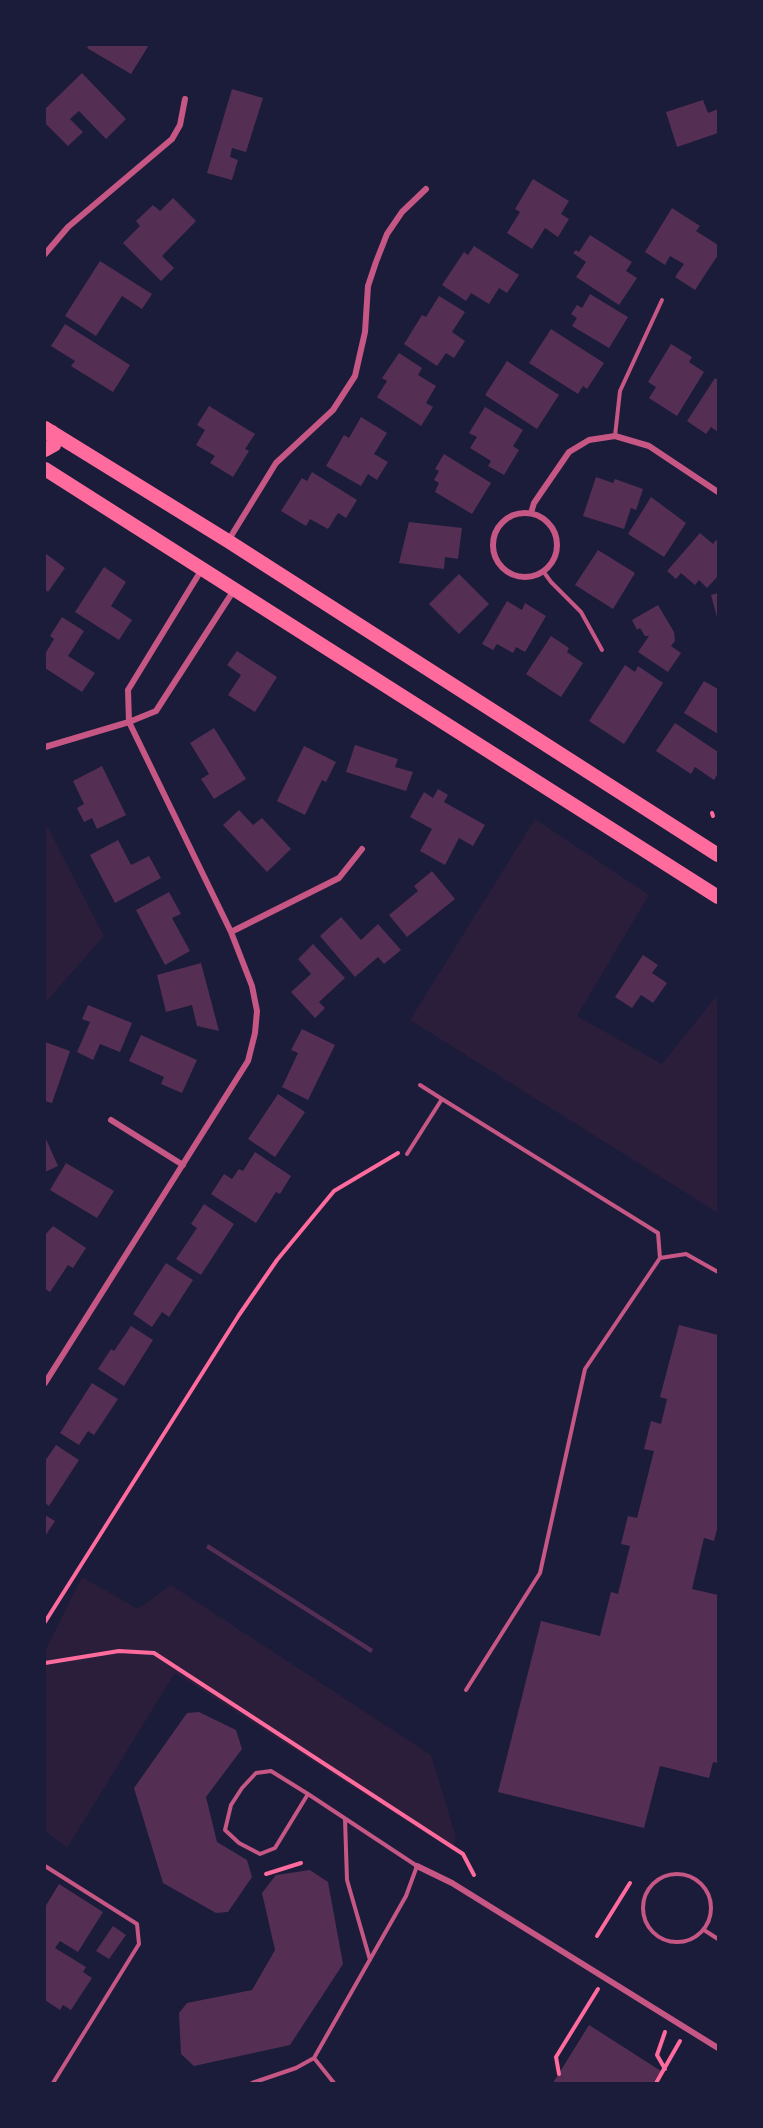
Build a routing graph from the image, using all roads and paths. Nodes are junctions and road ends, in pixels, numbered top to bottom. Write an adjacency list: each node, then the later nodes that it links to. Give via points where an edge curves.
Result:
1 (185, 99): 3 (street, via 180,126 172,139 68,227)
2 (426, 189): 11 (street, via 402,212 387,234 376,262 368,286 365,332 355,376 333,410 276,463)
3 (45, 254)
4 (662, 300): 6 (lane, via 620,391)
5 (48, 430): 7 (main road, via 54,445); 11 (main road)
6 (615, 436): 9 (street, via 649,446); 10 (street, via 589,440 569,452)
7 (45, 450)
8 (45, 469): 12 (main road)
9 (718, 492)
10 (531, 513): 13 (street, via 547,521 556,537 556,555); 13 (street, via 513,514 498,526 493,553 510,574 528,577)
11 (228, 541): 19 (main road)
12 (203, 569): 14 (main road); 16 (street, via 128,690)
13 (543, 571): 15 (lane, via 581,612)
14 (234, 589): 16 (street, via 156,711); 20 (main road)
15 (602, 650)
16 (129, 722): 17 (street); 23 (street)
17 (45, 747)
18 (362, 849): 23 (street, via 339,878)
19 (717, 851)
20 (667, 863): 21 (main road); 22 (main road)
21 (718, 888)
22 (718, 897)
23 (231, 932): 28 (street, via 252,986 257,1011 255,1033 248,1061)
24 (420, 1085): 25 (lane)
25 (442, 1099): 27 (lane); 29 (lane, via 658,1233)
26 (111, 1120): 28 (street)
27 (407, 1154): 32 (path, via 397,1153 334,1191 278,1260 239,1315)
28 (183, 1165): 31 (street)
29 (660, 1258): 30 (lane, via 686,1254); 34 (lane, via 585,1369 540,1573)
30 (718, 1272)
31 (45, 1383)
32 (45, 1622)
33 (45, 1663): 41 (path, via 119,1651 154,1653 463,1854)
34 (466, 1690)
35 (308, 1794): 35 (lane, via 275,1848 260,1854 225,1830 231,1805 256,1773 271,1771); 36 (lane)
36 (345, 1819): 39 (lane); 46 (lane, via 347,1880)
37 (301, 1863): 40 (path)
38 (45, 1866): 54 (lane, via 137,1924 139,1944)
39 (417, 1866): 46 (lane, via 406,1896); 50 (street, via 452,1883)
40 (266, 1874)
41 (474, 1875)
42 (630, 1883): 44 (path)
43 (704, 1930): 43 (lane, via 711,1909 704,1888 686,1875 674,1874 654,1882 643,1902 643,1913 653,1934 674,1943); 45 (lane)
44 (597, 1936)
45 (718, 1939)
46 (370, 1960): 51 (lane)
47 (598, 1989): 53 (path, via 556,2056)
48 (665, 2032): 52 (path, via 657,2055)
49 (680, 2041): 52 (path)
50 (718, 2049)
51 (314, 2058): 55 (lane); 56 (lane)
52 (665, 2068): 57 (path)
53 (559, 2074)
54 (53, 2083)
55 (252, 2083)
56 (334, 2083)
57 (656, 2083)

